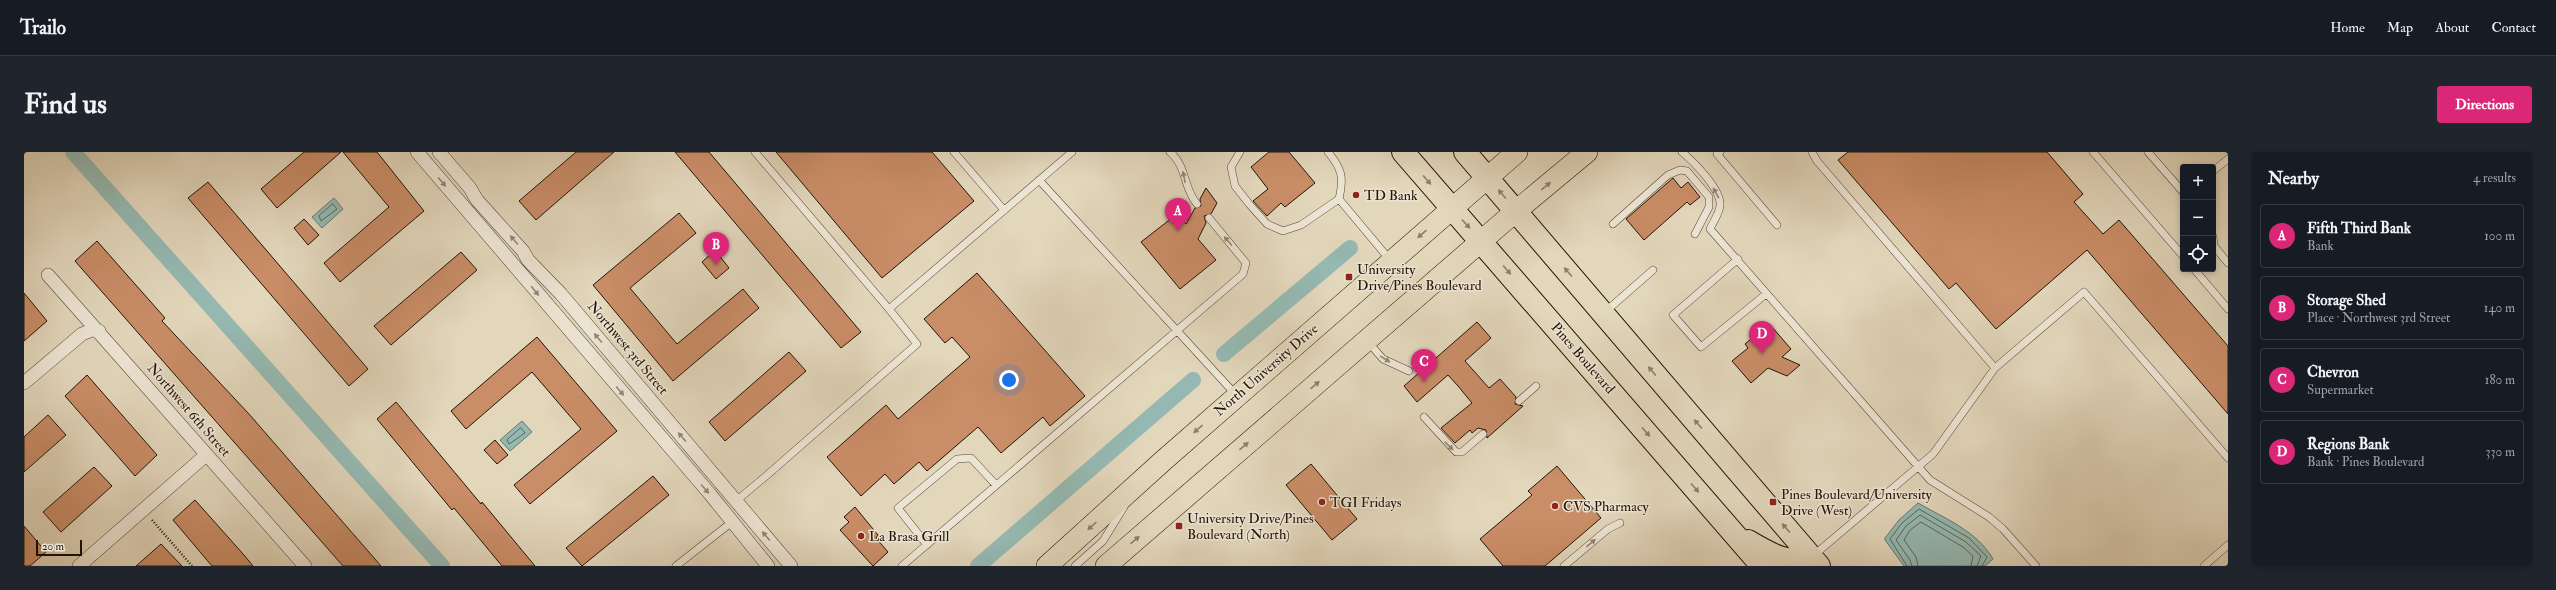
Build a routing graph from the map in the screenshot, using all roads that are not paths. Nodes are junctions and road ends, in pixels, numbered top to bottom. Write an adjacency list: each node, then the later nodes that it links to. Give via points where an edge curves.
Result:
1 (417, 152): 62 (street, one-way to 62)
2 (440, 152): 61 (street, Northwest 3rd Street, one-way to 2, via 561,294 528,260 524,251 477,200)
3 (755, 152): 42 (lane)
4 (954, 152): 26 (lane)
5 (1072, 152): 21 (lane)
6 (1170, 152): 24 (lane, one-way to 6, via 1186,185 1180,164)
7 (1240, 152): 23 (lane, via 1231,167 1235,186 1267,224 1283,231 1301,225)
8 (1328, 152): 23 (lane, via 1337,163 1343,181)
9 (1403, 152): 25 (highway, Pines Boulevard, one-way to 25)
10 (1465, 152): 20 (highway)
11 (1517, 152): 20 (main road, North University Drive)
12 (1587, 152): 27 (main road, one-way to 12)
13 (1682, 152): 35 (lane, one-way to 13, via 1710,229 1720,207 1720,196)
14 (1720, 152): 30 (lane, via 1718,154)
15 (1812, 152): 48 (lane, via 1817,161)
16 (2093, 152): 34 (lane)
17 (2148, 152): 22 (lane)
18 (2228, 159): 19 (lane)
19 (2216, 169)
20 (1488, 177): 25 (main road, North University Drive); 27 (highway, one-way to 20)
21 (1039, 180): 26 (lane); 45 (lane)
22 (2180, 189)
23 (1339, 199): 36 (lane)
24 (1197, 204)
25 (1451, 208): 32 (highway, Pines Boulevard, one-way to 32); 36 (main road, North University Drive, one-way to 36)
26 (1004, 210): 42 (lane)
27 (1516, 211): 32 (main road); 44 (highway, one-way to 27)
28 (1209, 218): 45 (lane, one-way to 28, via 1243,274 1246,263)
29 (1614, 224): 31 (lane, via 1668,175 1680,170 1691,174 1709,197 1709,207)
30 (1777, 225)
31 (1695, 234)
32 (1481, 241): 47 (main road); 64 (highway, Pines Boulevard, one-way to 64)
33 (2216, 248): 37 (lane)
34 (2180, 253)
35 (1738, 260): 41 (lane); 41 (lane, via 1673,314 1701,347)
36 (1391, 261): 52 (main road, North University Drive)
37 (2228, 263)
38 (1653, 270): 44 (lane)
39 (2197, 272): 43 (lane)
40 (48, 275): 46 (street, Northwest 6th Street)
41 (1766, 294): 58 (lane)
42 (888, 309): 61 (lane, via 917,344)
43 (2228, 309)
44 (1603, 313): 67 (highway, one-way to 44)
45 (1176, 330): 52 (lane); 60 (lane)
46 (99, 331): 50 (street, via 92,330 82,334); 56 (street, Northwest 6th Street)
47 (1366, 340): 49 (lane, one-way to 49, via 1383,359); 76 (main road, one-way to 47)
48 (1996, 368): 57 (lane, via 2084,292); 58 (lane, via 1945,440)
49 (1409, 371)
50 (24, 383)
51 (1536, 386): 53 (lane)
52 (1236, 396): 59 (main road, North University Drive, one-way to 59)
53 (1520, 401)
54 (1424, 417): 55 (lane, one-way to 55, via 1456,452 1462,452)
55 (1483, 434)
56 (206, 455): 68 (street); 69 (street, Northwest 6th Street)
57 (2228, 458)
58 (1918, 467): 67 (lane); 79 (lane, via 1941,489 1998,525)
59 (1139, 483): 74 (main road, North University Drive, one-way to 74); 75 (lane, via 1102,542)
60 (996, 485): 65 (lane); 65 (lane, via 971,458 957,458 898,508)
61 (736, 500): 72 (street, Northwest 3rd Street, one-way to 61)
62 (732, 522): 70 (lane); 71 (street)
63 (1620, 523): 77 (lane, one-way to 63, via 1608,529)
64 (1733, 533): 67 (highway, via 1784,562); 78 (highway, Pines Boulevard)
65 (927, 545): 73 (lane)
66 (2228, 545): 80 (lane)
67 (1815, 562)
68 (79, 566)
69 (305, 566)
70 (676, 566)
71 (768, 566)
72 (791, 566)
73 (902, 566)
74 (1047, 566)
75 (1075, 566)
76 (1106, 566)
77 (1564, 566)
78 (1762, 566)
79 (2036, 566)
80 (2204, 566)

